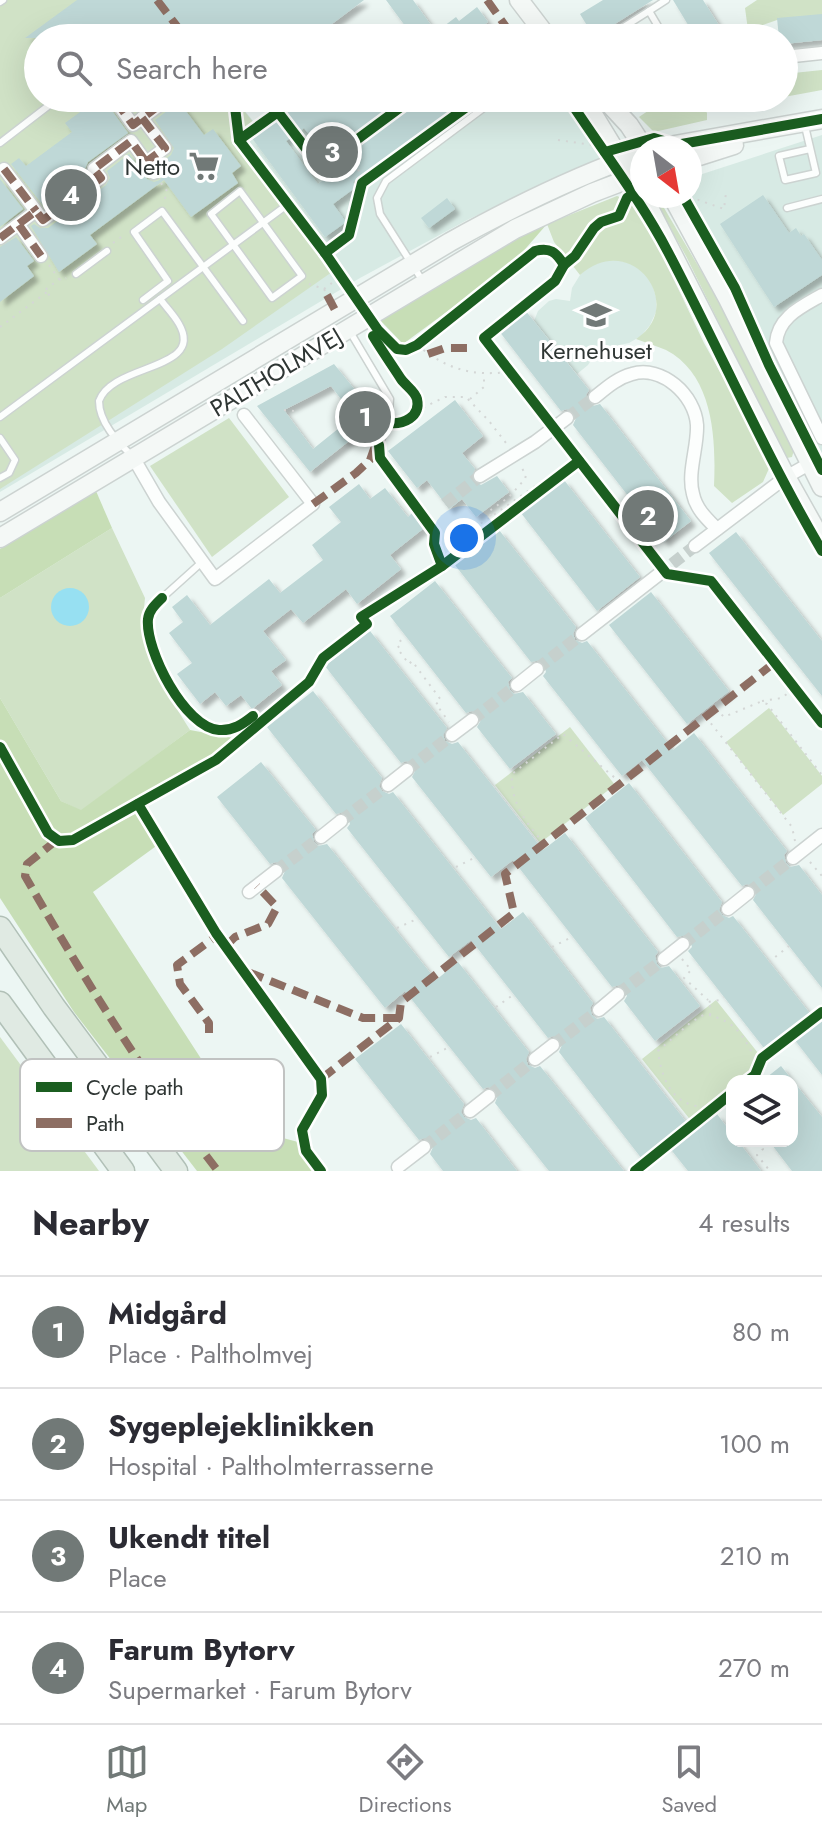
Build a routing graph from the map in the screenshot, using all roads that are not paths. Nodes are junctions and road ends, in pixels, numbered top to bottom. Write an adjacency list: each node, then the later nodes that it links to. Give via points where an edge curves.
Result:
1 (519, 0): 4 (street)
2 (666, 0): 3 (lane)
3 (649, 11): 5 (lane); 6 (lane)
4 (537, 24)
5 (628, 24)
6 (657, 24)
7 (822, 53): 8 (street)
8 (798, 56)
9 (36, 112): 23 (lane)
10 (125, 112): 19 (street)
11 (155, 112): 19 (street)
12 (278, 112): 14 (lane, via 320,167)
13 (278, 112): 21 (lane)
14 (394, 112)
15 (478, 112): 45 (lane, via 386,181 377,198 380,214)
16 (590, 112): 26 (street)
17 (617, 112): 20 (street)
18 (813, 122): 22 (street); 24 (lane); 27 (street)
19 (139, 129): 28 (street); 28 (street, via 165,148); 38 (street, via 94,169 101,178)
20 (635, 136)
21 (239, 140)
22 (702, 141)
23 (0, 143)
24 (810, 149): 24 (lane, via 816,173 785,180 779,156)
25 (630, 151): 26 (street, PALTHOLMVEJ)
26 (609, 152): 30 (street); 45 (street, PALTHOLMVEJ)
27 (702, 155)
28 (146, 162): 31 (street)
29 (4, 169): 38 (street)
30 (630, 170)
31 (154, 173)
32 (630, 179): 48 (street, PALTHOLMVEJ, via 515,229)
33 (822, 199): 37 (lane)
34 (287, 205): 39 (lane)
35 (649, 208): 65 (street)
36 (679, 208): 63 (street)
37 (787, 208)
38 (39, 216): 40 (street)
39 (263, 223): 42 (lane); 42 (lane, via 240,191 211,214); 42 (lane, via 302,276 272,298)
40 (22, 229): 41 (street); 44 (street)
41 (0, 238)
42 (233, 245): 46 (lane)
43 (107, 251): 47 (lane)
44 (41, 256)
45 (412, 265): 48 (lane); 60 (street, PALTHOLMVEJ)
46 (203, 267): 50 (lane); 51 (lane, via 162,211 134,232 168,281); 52 (lane)
47 (76, 274)
48 (423, 283): 53 (street, PALTHOLMVEJ)
49 (822, 295): 59 (street, via 785,319 776,343)
50 (160, 299): 56 (lane); 60 (lane, via 179,324 181,351 111,382 101,394 99,410)
51 (143, 300)
52 (243, 321)
53 (349, 328): 61 (lane, via 390,399); 62 (street, PALTHOLMVEJ)
54 (595, 397): 69 (street, via 634,373 650,372 679,388 697,424 692,491)
55 (244, 415): 73 (street, via 313,504 215,579)
56 (0, 417)
57 (567, 418): 64 (street)
58 (0, 438): 66 (lane, via 15,460)
59 (822, 438)
60 (117, 441): 62 (lane); 68 (street, PALTHOLMVEJ)
61 (379, 445)
62 (133, 457): 70 (street, PALTHOLMVEJ); 73 (street)
63 (809, 464): 65 (street); 67 (street)
64 (480, 476)
65 (786, 477): 69 (street); 71 (street)
66 (0, 478)
67 (822, 487)
68 (0, 512)
69 (717, 529): 72 (street)
70 (0, 538)
71 (822, 541)
72 (695, 546)
73 (202, 562): 75 (lane)
74 (658, 575): 76 (street)
75 (162, 598)
76 (582, 634)
77 (537, 669): 78 (street)
78 (517, 685)
79 (472, 720): 80 (street)
80 (451, 728)
81 (407, 770): 82 (street)
82 (388, 785)
83 (341, 821): 85 (street)
84 (822, 835): 86 (street)
85 (321, 837)
86 (798, 854)
87 (276, 871): 88 (street)
88 (249, 892)
89 (748, 893): 90 (street)
90 (728, 909)
91 (0, 928): 97 (highway)
92 (618, 994): 94 (street)
93 (0, 1003): 96 (highway)
94 (599, 1010)
95 (553, 1045): 98 (street)
96 (41, 1059)
97 (93, 1059)
98 (535, 1059)
99 (489, 1096): 100 (street)
100 (470, 1111)
101 (424, 1147): 104 (street)
102 (108, 1151): 105 (highway)
103 (161, 1151): 106 (highway)
104 (398, 1167)
105 (123, 1171)
106 (176, 1171)

